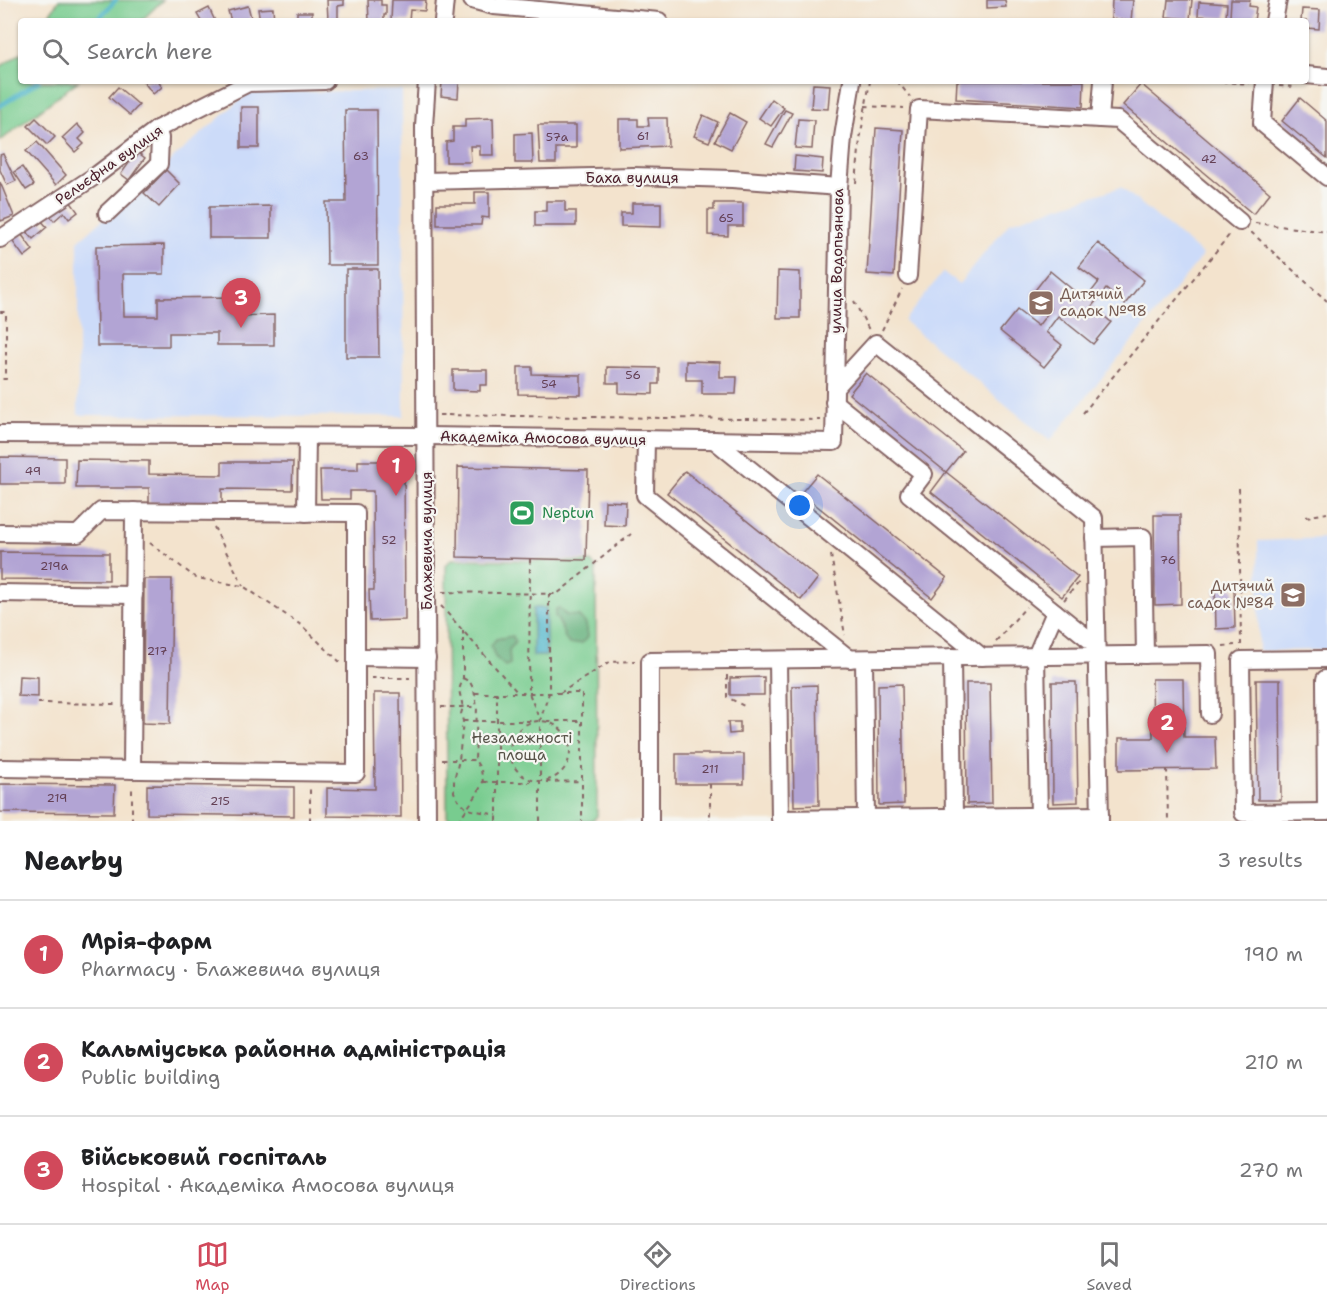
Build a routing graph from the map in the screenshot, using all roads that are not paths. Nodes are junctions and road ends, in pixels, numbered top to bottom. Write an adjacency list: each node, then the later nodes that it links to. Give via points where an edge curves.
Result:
1 (445, 0): 4 (street)
2 (472, 0): 5 (street, via 494,6)
3 (1278, 0): 6 (street)
4 (443, 18)
5 (626, 18)
6 (1275, 18)
7 (1309, 75): 8 (street)
8 (1327, 77)
9 (246, 84): 15 (street, Рельєфна вулиця)
10 (427, 84): 17 (street, Блажевича вулиця)
11 (852, 84): 18 (street, улица Водопьянова)
12 (1103, 84): 14 (street)
13 (1265, 84): 16 (street, via 1262,123)
14 (1100, 119): 20 (street, via 1118,120); 22 (street, via 919,109)
15 (157, 129): 19 (street, via 159,165); 21 (street, Рельєфна вулиця)
16 (1327, 177)
17 (424, 181): 18 (street, Баха вулиця, via 633,176); 26 (street, Блажевича вулиця)
18 (838, 187): 23 (street, улица Водопьянова)
19 (106, 213)
20 (1240, 222)
21 (0, 239)
22 (908, 276)
23 (834, 395): 29 (street, улица Водопьянова); 33 (street, via 876,343 1094,518); 36 (street, via 924,474 909,494)
24 (0, 434): 25 (street, Академіка Амосова вулиця)
25 (307, 436): 26 (street, Академіка Амосова вулиця); 31 (street)
26 (426, 436): 27 (street, Академіка Амосова вулиця); 43 (street, Блажевича вулиця)
27 (646, 439): 28 (street, Академіка Амосова вулиця); 44 (street, via 645,495)
28 (714, 440): 29 (street, Академіка Амосова вулиця); 42 (street)
29 (834, 442)
30 (134, 511): 31 (street); 32 (street, via 100,511 78,534); 35 (street)
31 (306, 513): 40 (street, via 356,513)
32 (0, 533)
33 (1094, 538): 37 (street); 38 (street, via 1143,537)
34 (0, 593): 35 (street)
35 (134, 595): 50 (street)
36 (1055, 612): 37 (street); 39 (street)
37 (1096, 650): 38 (street); 39 (street); 55 (street)
38 (1145, 655): 48 (street, via 1209,654)
39 (1036, 656): 42 (street); 52 (street)
40 (357, 657): 43 (street); 50 (street, via 356,773)
41 (952, 657): 42 (street); 44 (street); 53 (street)
42 (982, 657)
43 (427, 658): 56 (street, Блажевича вулиця)
44 (857, 659): 46 (street); 54 (street)
45 (1327, 659): 51 (street, via 1241,652 1243,813)
46 (778, 660): 54 (street, via 780,819); 57 (street, via 650,661)
47 (1325, 679): 51 (street)
48 (1210, 714)
49 (0, 768): 50 (street)
50 (132, 770)
51 (1327, 812)
52 (1039, 816): 53 (street); 55 (street)
53 (954, 817): 54 (street)
54 (866, 818)
55 (1100, 818)
56 (427, 821)
57 (650, 821)

